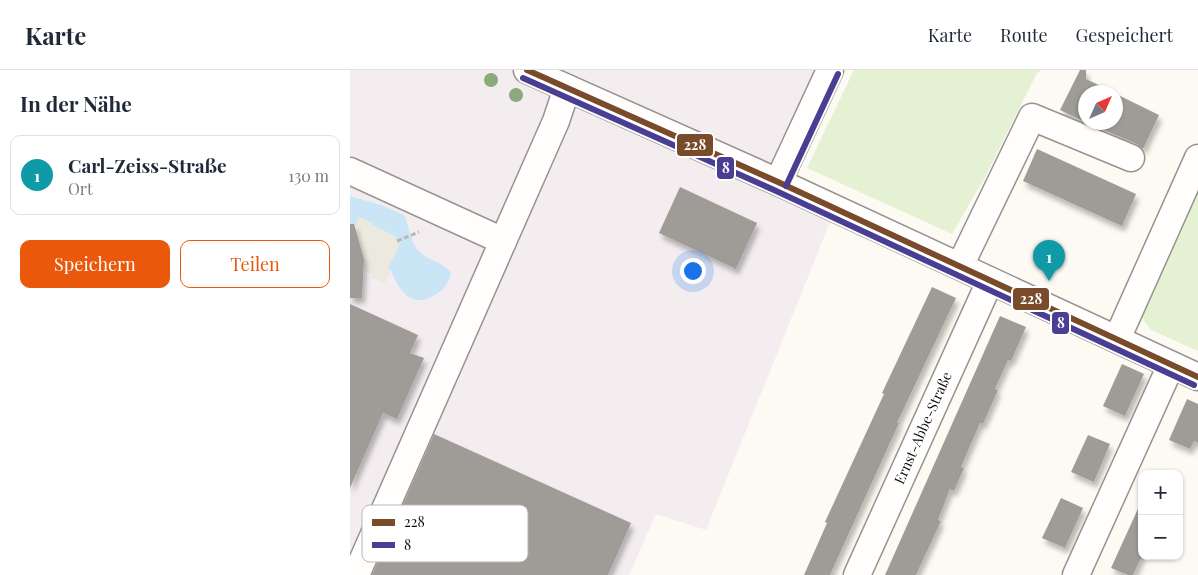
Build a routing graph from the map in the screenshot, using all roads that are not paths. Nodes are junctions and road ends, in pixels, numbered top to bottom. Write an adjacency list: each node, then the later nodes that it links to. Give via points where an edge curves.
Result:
1 (527, 70): 3 (street)
2 (830, 70): 7 (street)
3 (568, 88): 7 (street); 8 (street)
4 (1131, 158): 9 (street, via 1032,117)
5 (1198, 158): 11 (street)
6 (350, 171): 8 (street)
7 (778, 182): 9 (street)
8 (503, 241): 14 (street)
9 (960, 266): 10 (street)
10 (990, 280): 11 (street); 17 (street, Ernst-Abbe-Straße)
11 (1117, 340): 12 (street)
12 (1171, 365): 13 (street); 18 (street)
13 (1198, 377)
14 (387, 505)
15 (362, 561): 16 (street)
16 (356, 575)
17 (857, 575)
18 (1076, 575)

